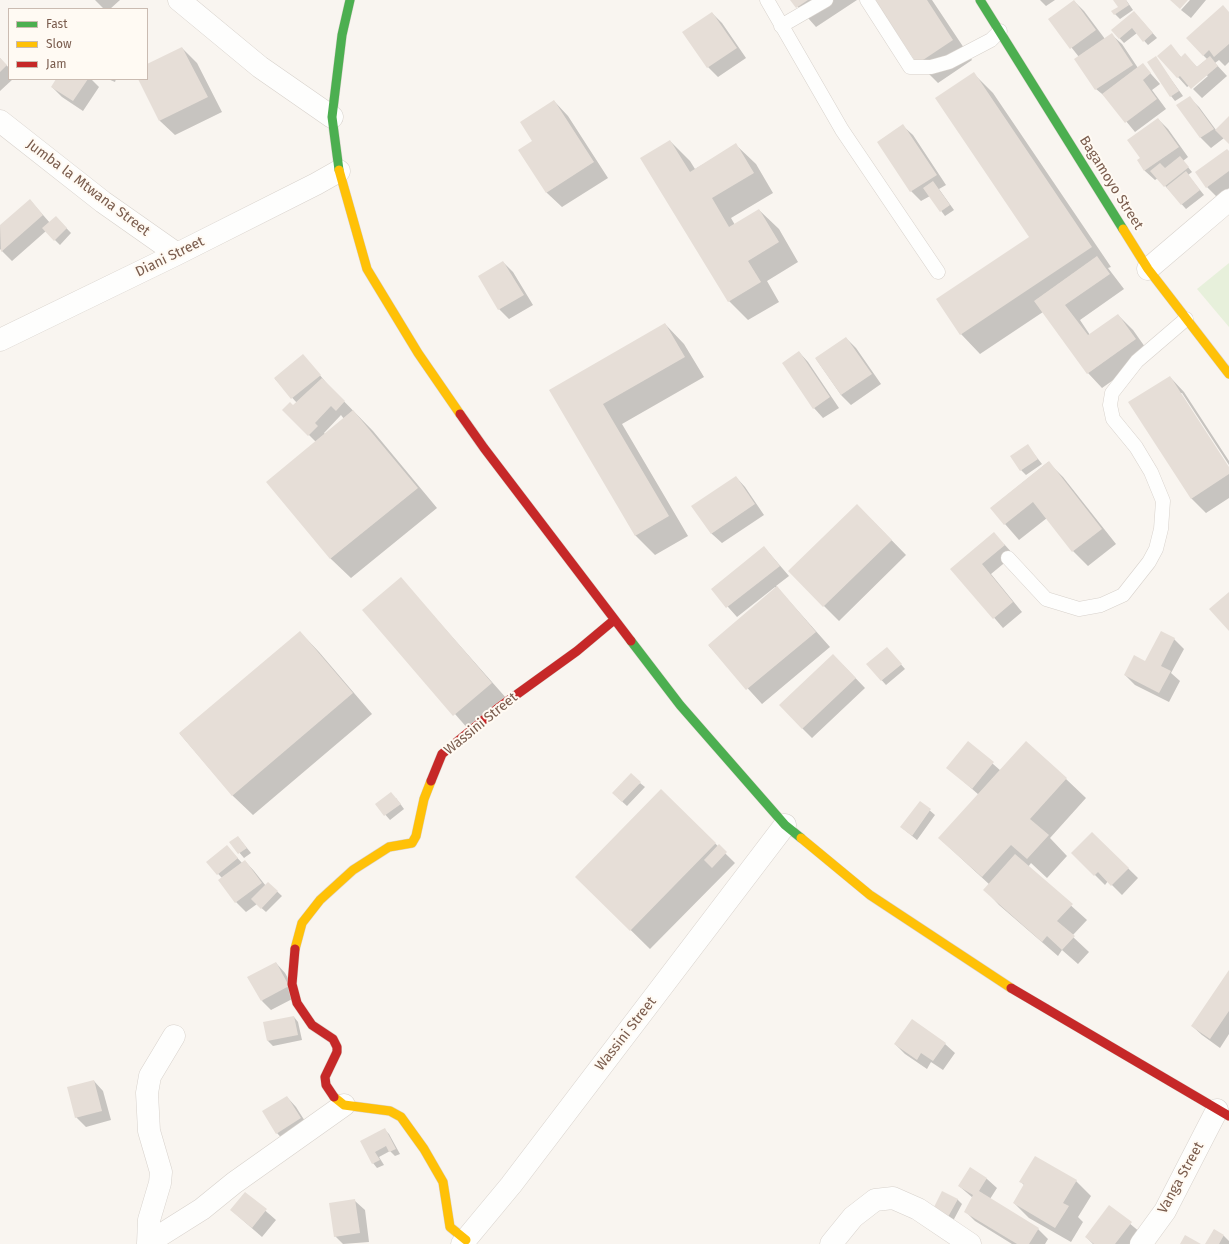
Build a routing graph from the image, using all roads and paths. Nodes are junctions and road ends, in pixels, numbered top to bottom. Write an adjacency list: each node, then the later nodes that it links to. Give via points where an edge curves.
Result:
1 (179, 0): 9 (street, via 260,67)
2 (350, 0): 9 (main road, via 342,35)
3 (767, 0): 7 (lane)
4 (826, 0): 7 (lane)
5 (868, 0): 8 (lane, via 910,68 931,67 950,62 991,40)
6 (980, 0): 8 (main road, Bagamoyo Street)
7 (782, 26): 15 (lane, via 842,130)
8 (1000, 31): 14 (main road, Bagamoyo Street)
9 (332, 117): 11 (main road)
10 (0, 121): 13 (street, Jumba la Mtwana Street, via 103,202)
11 (339, 171): 13 (street, Diani Street); 20 (main road, via 367,269 418,353 484,448)
12 (1229, 200): 14 (street)
13 (177, 254): 17 (street, Diani Street)
14 (1148, 269): 16 (main road, Bagamoyo Street)
15 (938, 272)
16 (1186, 319): 18 (main road, Bagamoyo Street); 19 (lane, via 1137,361 1112,393 1110,405 1113,419 1136,447 1163,501 1161,529 1156,549 1149,562 1123,595 1101,605 1079,609 1046,599)
17 (0, 340)
18 (1229, 374)
19 (1008, 558)
20 (614, 620): 21 (main road, via 685,711); 23 (main road, Wassini Street, via 442,754 424,799 416,836 412,843 389,847 353,870 320,900 302,923 293,962 293,993 303,1014 312,1025 336,1043 337,1052 325,1077 326,1085 330,1093)
21 (785, 826): 24 (main road, via 870,895 930,936 1021,994); 25 (street, Wassini Street, via 511,1185)
22 (174, 1036): 26 (street, via 150,1076 149,1131 161,1172 149,1220)
23 (344, 1105): 25 (main road, Wassini Street, via 390,1111 401,1117 443,1182 450,1227); 26 (street, via 234,1183 202,1209)
24 (1223, 1113): 29 (street, Vanga Street)
25 (464, 1242)
26 (148, 1244)
27 (831, 1244): 28 (street, via 853,1217 875,1200 893,1198 918,1209)
28 (970, 1244)
29 (1141, 1244)

